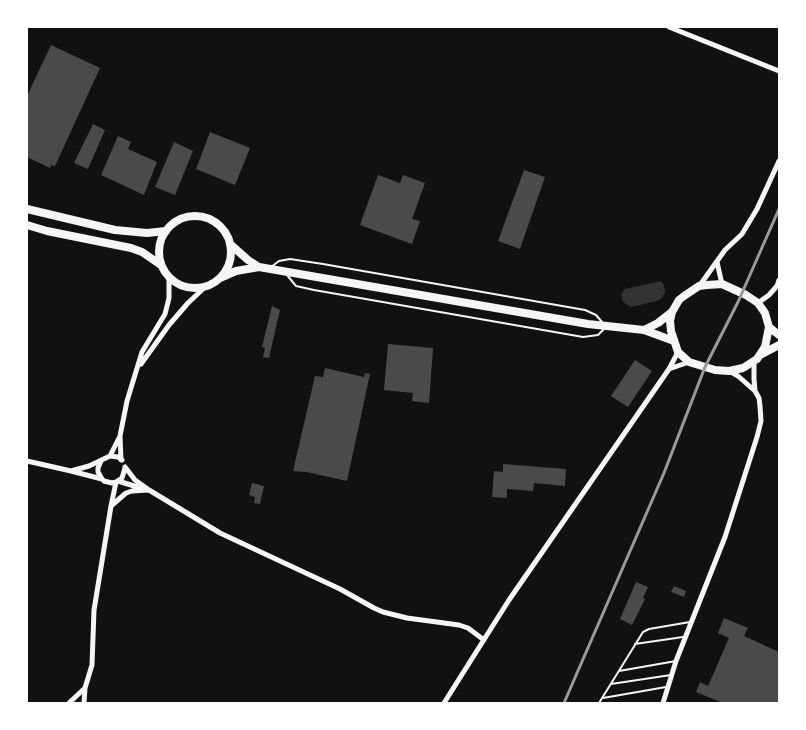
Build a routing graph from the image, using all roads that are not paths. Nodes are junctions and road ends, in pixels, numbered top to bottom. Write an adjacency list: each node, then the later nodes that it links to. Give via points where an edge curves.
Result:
1 (669, 27): 2 (street)
2 (779, 71)
3 (779, 161): 8 (street, via 742,234)
4 (27, 209): 6 (main road, via 115,230)
5 (27, 225): 9 (main road, via 131,248)
6 (165, 231): 7 (main road, via 184,218 202,217 217,224); 9 (main road, via 160,242)
7 (230, 244): 10 (main road); 14 (main road, via 227,268)
8 (717, 262): 16 (street); 17 (street)
9 (161, 265): 13 (main road)
10 (259, 267): 11 (main road); 14 (main road)
11 (268, 269): 12 (main road); 21 (lane, via 290,259 323,264 588,310)
12 (284, 272): 21 (main road); 21 (lane, via 299,287 553,332 589,337)
13 (169, 278): 18 (main road, via 186,288); 31 (street, via 165,314 142,352)
14 (220, 278): 18 (main road)
15 (779, 280): 19 (street)
16 (722, 284): 17 (main road); 19 (main road)
17 (699, 286): 20 (main road, via 679,300)
18 (205, 287): 31 (street, via 169,325)
19 (758, 303): 22 (main road)
20 (672, 312): 23 (main road); 25 (main road)
21 (607, 327): 23 (main road)
22 (769, 327): 24 (main road); 28 (main road)
23 (644, 330): 25 (main road)
24 (779, 335)
25 (674, 341): 27 (main road)
26 (779, 345): 28 (main road)
27 (678, 352): 29 (main road); 32 (street)
28 (760, 354): 30 (main road)
29 (689, 362): 32 (street); 33 (main road)
30 (754, 362): 33 (main road); 34 (street)
31 (138, 368): 35 (street)
32 (669, 369): 48 (street)
33 (729, 371): 34 (street)
34 (755, 391): 46 (street, via 761,421 758,437)
35 (120, 436): 36 (street); 37 (street)
36 (110, 456): 37 (street); 38 (street)
37 (121, 459): 40 (street)
38 (101, 460): 41 (street); 42 (street, via 98,472)
39 (27, 461): 41 (street)
40 (125, 467): 43 (street); 44 (street)
41 (71, 471): 42 (street)
42 (105, 480): 43 (street); 45 (street)
43 (117, 482): 44 (street); 45 (street)
44 (149, 490): 45 (street, via 126,492); 48 (street, via 220,532 383,612 459,625)
45 (111, 502): 55 (street, via 94,610 92,665)
46 (692, 622): 47 (street); 49 (lane, via 649,629)
47 (686, 636): 49 (lane); 50 (street)
48 (484, 640): 59 (street)
49 (635, 644): 51 (lane)
50 (676, 661): 51 (lane); 52 (street)
51 (619, 671): 53 (lane)
52 (672, 675): 53 (lane); 54 (street)
53 (611, 684): 56 (lane)
54 (668, 687): 56 (lane); 61 (street)
55 (85, 688): 57 (street); 58 (street)
56 (603, 698): 60 (lane)
57 (70, 703)
58 (84, 703)
59 (444, 703)
60 (599, 703)
61 (663, 703)

